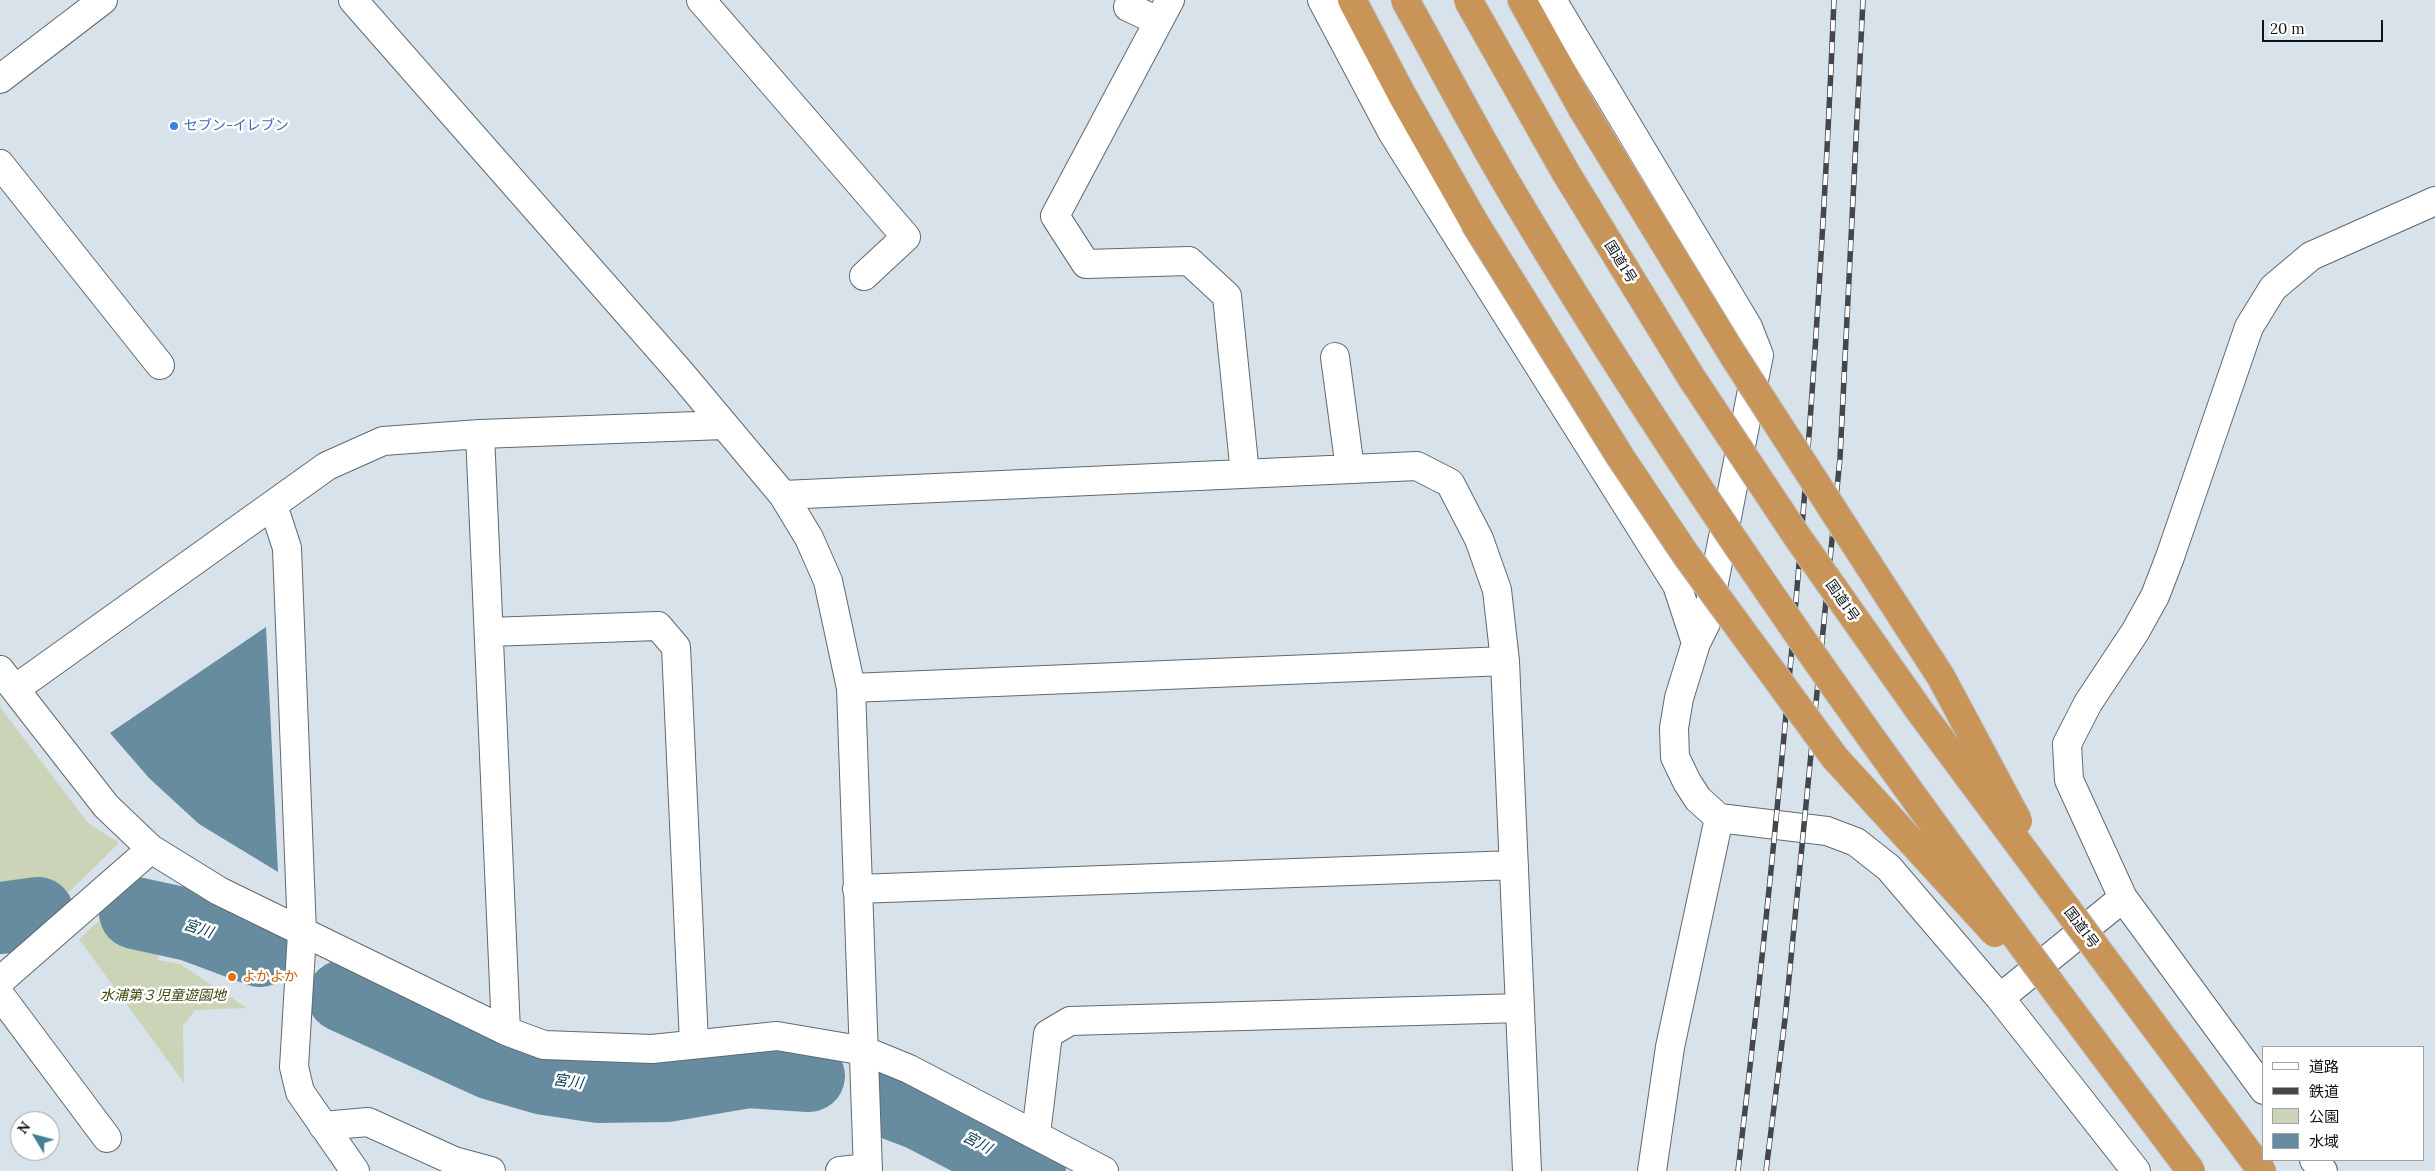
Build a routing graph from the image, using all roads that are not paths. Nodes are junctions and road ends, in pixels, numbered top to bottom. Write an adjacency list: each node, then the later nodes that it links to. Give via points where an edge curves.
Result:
1 (103, 0): 12 (street)
2 (353, 0): 18 (street)
3 (701, 0): 15 (street, via 906,237)
4 (1322, 0): 25 (street, via 1392,132 1677,585)
5 (1352, 0): 40 (highway, bridge, via 1474,222 1620,458 1686,555 1835,758)
6 (1405, 0): 40 (highway, bridge, via 1518,203 1646,408 1861,725)
7 (1468, 0): 34 (highway, 国道1号, bridge, via 1566,173 1697,386 1796,535 1908,694)
8 (1522, 0): 34 (highway, bridge, via 1583,110 1733,355 1941,677)
9 (1552, 0): 25 (street, via 1748,327 1759,355 1706,623)
10 (1128, 7): 11 (street)
11 (1164, 11): 21 (street, via 1054,216 1086,264 1189,261 1227,296)
12 (0, 78)
13 (0, 164): 17 (street)
14 (2435, 201): 33 (street, via 2311,256 2273,288 2249,327 2155,596 2088,703 2067,744 2069,780)
15 (864, 276)
16 (1335, 357): 20 (street)
17 (160, 365)
18 (724, 425): 19 (street); 22 (street)
19 (480, 434): 23 (street, via 383,441 327,466); 24 (street)
20 (1350, 469): 21 (street); 26 (street, via 1418,466 1450,483 1480,539 1497,590)
21 (1245, 474): 22 (street)
22 (783, 495): 28 (street, via 809,538 828,581)
23 (273, 505): 27 (street); 35 (street, via 287,548)
24 (489, 632): 41 (street); 42 (street, via 658,626 676,647)
25 (1696, 643): 29 (street, via 1674,728 1675,757 1698,799)
26 (1505, 661): 28 (street); 31 (street)
27 (7, 679): 30 (street, via 106,806)
28 (851, 688): 32 (street)
29 (1719, 818): 38 (street, via 1827,831 1856,842 1889,868); 54 (street, via 1670,1047)
30 (150, 849): 35 (street, via 219,891); 36 (street)
31 (1514, 865): 32 (street); 39 (street)
32 (857, 889): 43 (street)
33 (2124, 898): 38 (street); 44 (street)
34 (2063, 905): 57 (highway, 国道1号, bridge)
35 (302, 933): 41 (street); 45 (street, via 294,1067 300,1092)
36 (0, 981)
37 (0, 995): 47 (street)
38 (2000, 998): 55 (street)
39 (1520, 1008): 46 (street, via 1070,1020 1048,1034); 53 (street)
40 (2079, 1023): 56 (highway, bridge)
41 (506, 1032): 42 (street, via 544,1045 652,1049)
42 (694, 1044): 43 (street, via 777,1036)
43 (865, 1051): 46 (street, via 909,1069); 48 (street)
44 (2262, 1087)
45 (323, 1126): 49 (street); 50 (street, via 368,1122 454,1161)
46 (1036, 1134): 52 (street)
47 (107, 1138)
48 (868, 1170): 51 (street)
49 (355, 1171)
50 (491, 1171)
51 (840, 1171)
52 (1104, 1171)
53 (1527, 1171)
54 (1652, 1171)
55 (2136, 1171)
56 (2191, 1171)
57 (2262, 1171)

